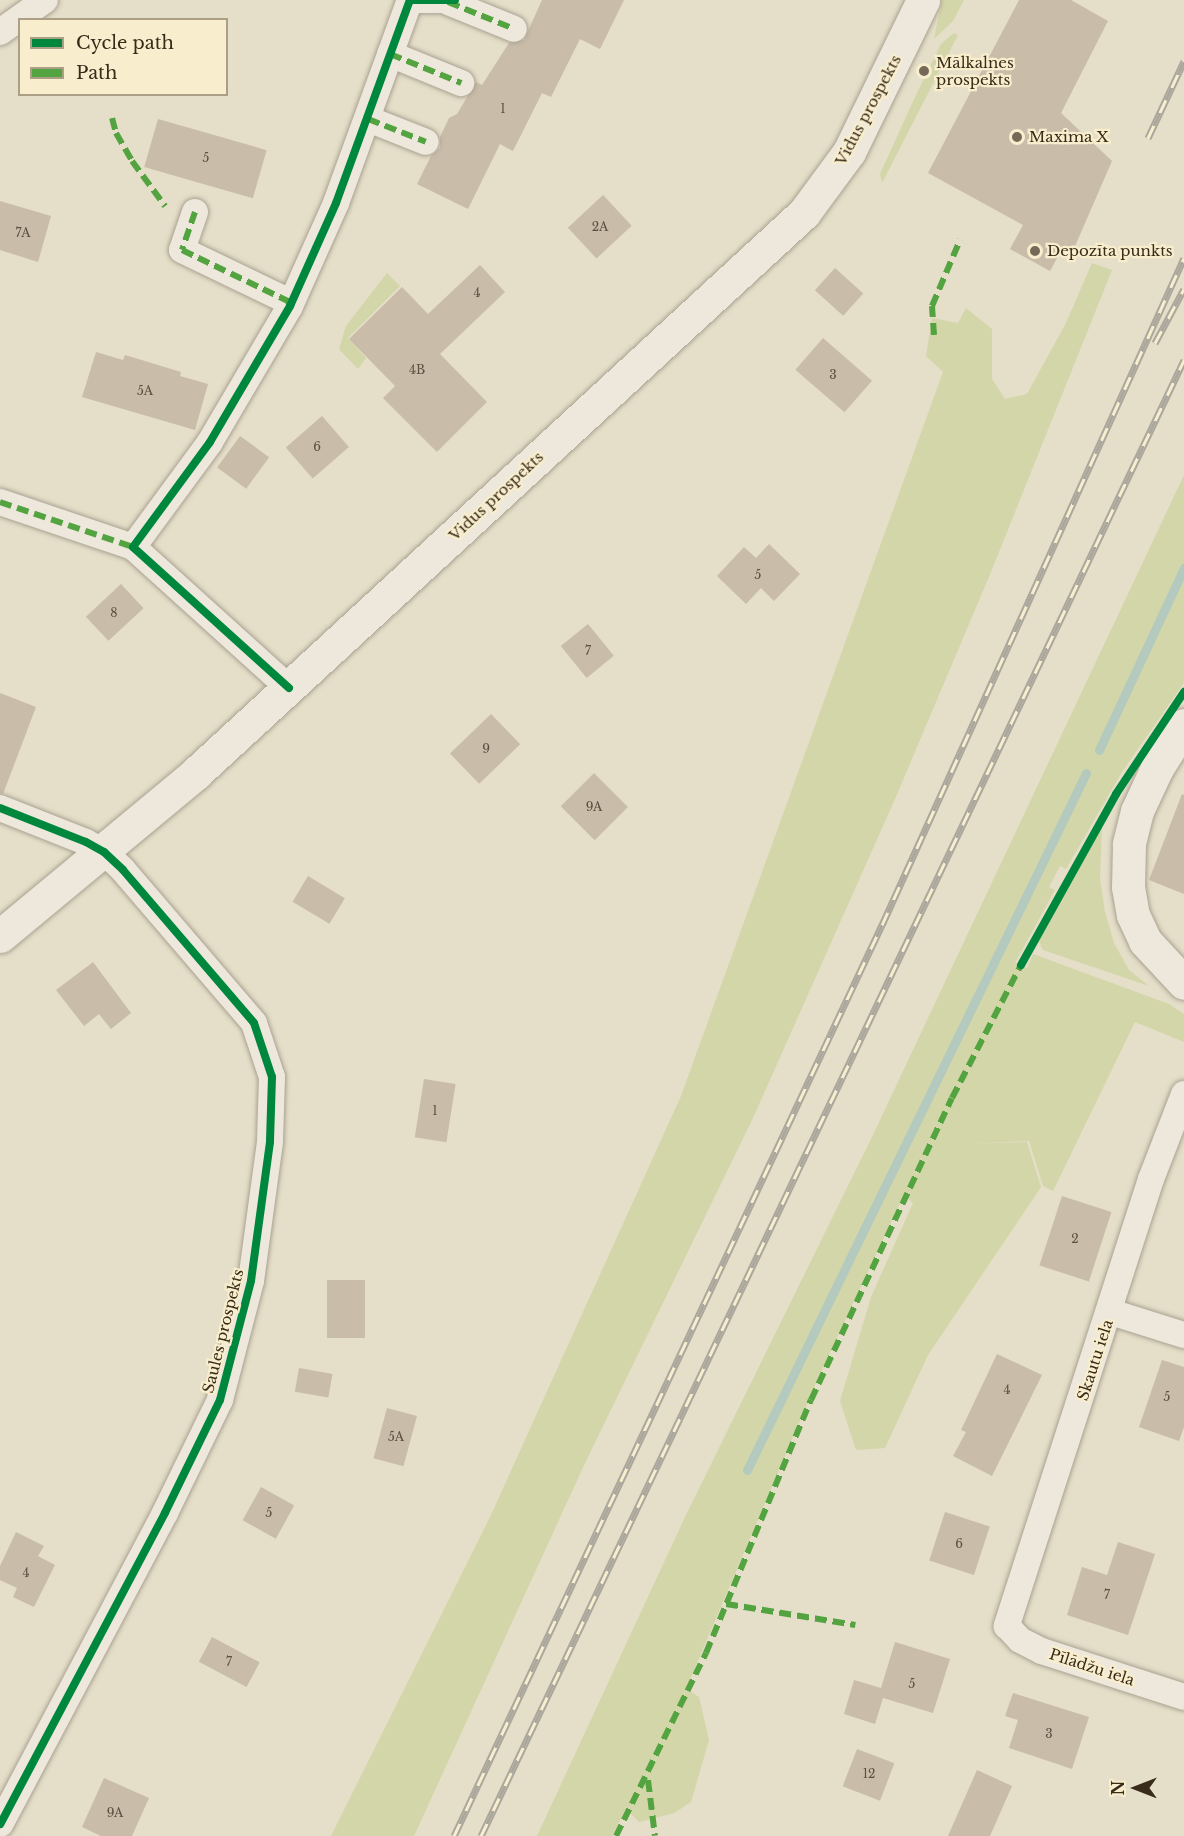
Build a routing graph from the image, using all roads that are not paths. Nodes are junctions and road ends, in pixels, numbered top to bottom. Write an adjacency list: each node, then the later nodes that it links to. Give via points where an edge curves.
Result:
1 (45, 0): 5 (street)
2 (410, 0): 4 (street); 9 (street)
3 (923, 0): 17 (main road, Vidus prospekts, via 849,152 804,213)
4 (451, 1): 7 (street)
5 (20, 18)
6 (18, 19): 8 (street)
7 (514, 29)
8 (0, 32)
9 (390, 54): 10 (street); 11 (street)
10 (461, 83)
11 (368, 119): 12 (street); 14 (street, via 334,209)
12 (426, 142)
13 (195, 212): 14 (street, via 182,250 288,301)
14 (290, 306): 16 (street, via 210,442)
15 (0, 502): 16 (street)
16 (133, 547): 17 (street)
17 (289, 688): 20 (main road, Vidus prospekts)
18 (1184, 725): 22 (main road, via 1157,768 1137,811 1129,844 1128,887 1133,915 1145,941)
19 (0, 808): 20 (street)
20 (104, 852): 21 (main road, Vidus prospekts); 28 (street, Saules prospekts, via 254,1023 272,1077 270,1142 250,1281 220,1400 165,1513)
21 (0, 936)
22 (1184, 982)
23 (1184, 1094): 24 (street, Skautu iela, via 1151,1179)
24 (1111, 1312): 25 (street); 26 (street, Skautu iela)
25 (1184, 1335)
26 (1007, 1626): 27 (street, Pīlādžu iela, via 1020,1640 1042,1651)
27 (1184, 1697)
28 (0, 1824)

